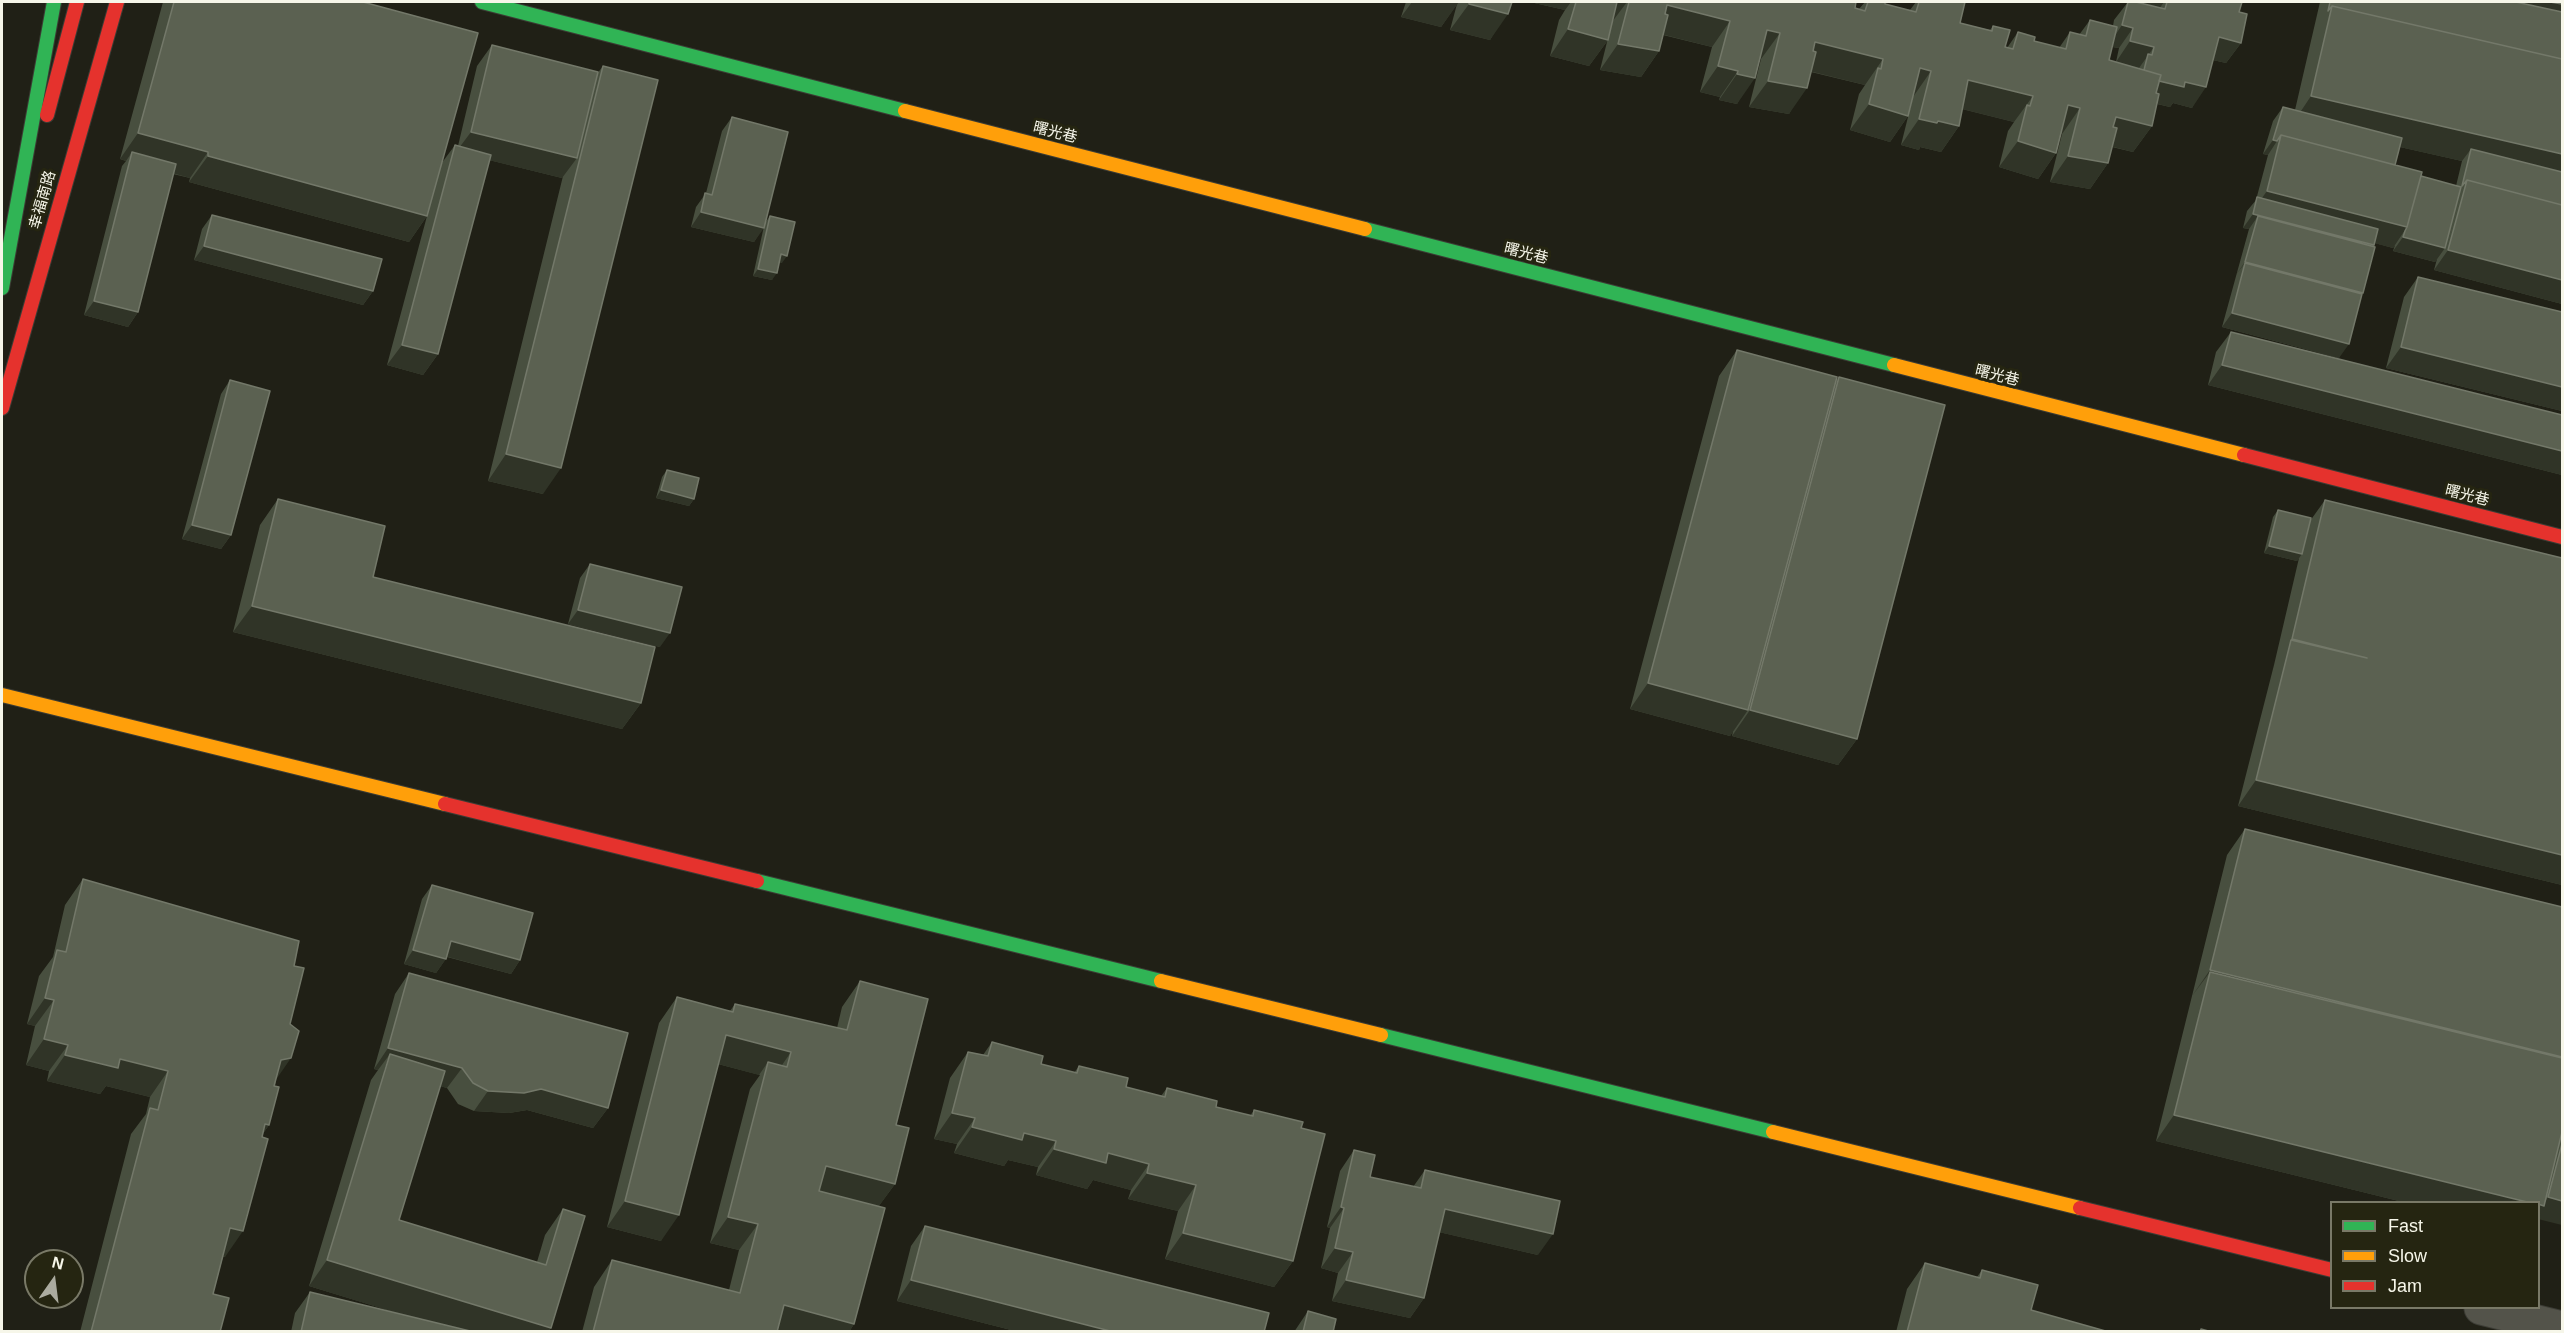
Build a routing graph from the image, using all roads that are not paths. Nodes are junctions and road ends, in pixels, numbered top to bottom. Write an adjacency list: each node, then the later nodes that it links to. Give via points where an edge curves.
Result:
1 (54, 2): 5 (main road)
2 (77, 2): 5 (main road)
3 (117, 2): 7 (main road, 幸福南路)
4 (482, 2): 8 (main road, 曙光巷)
5 (7, 268): 6 (main road)
6 (2, 288)
7 (2, 408)
8 (2562, 537)
9 (2, 694): 10 (main road)
10 (2330, 1270)
11 (2485, 1309): 12 (street)
12 (2562, 1328)

